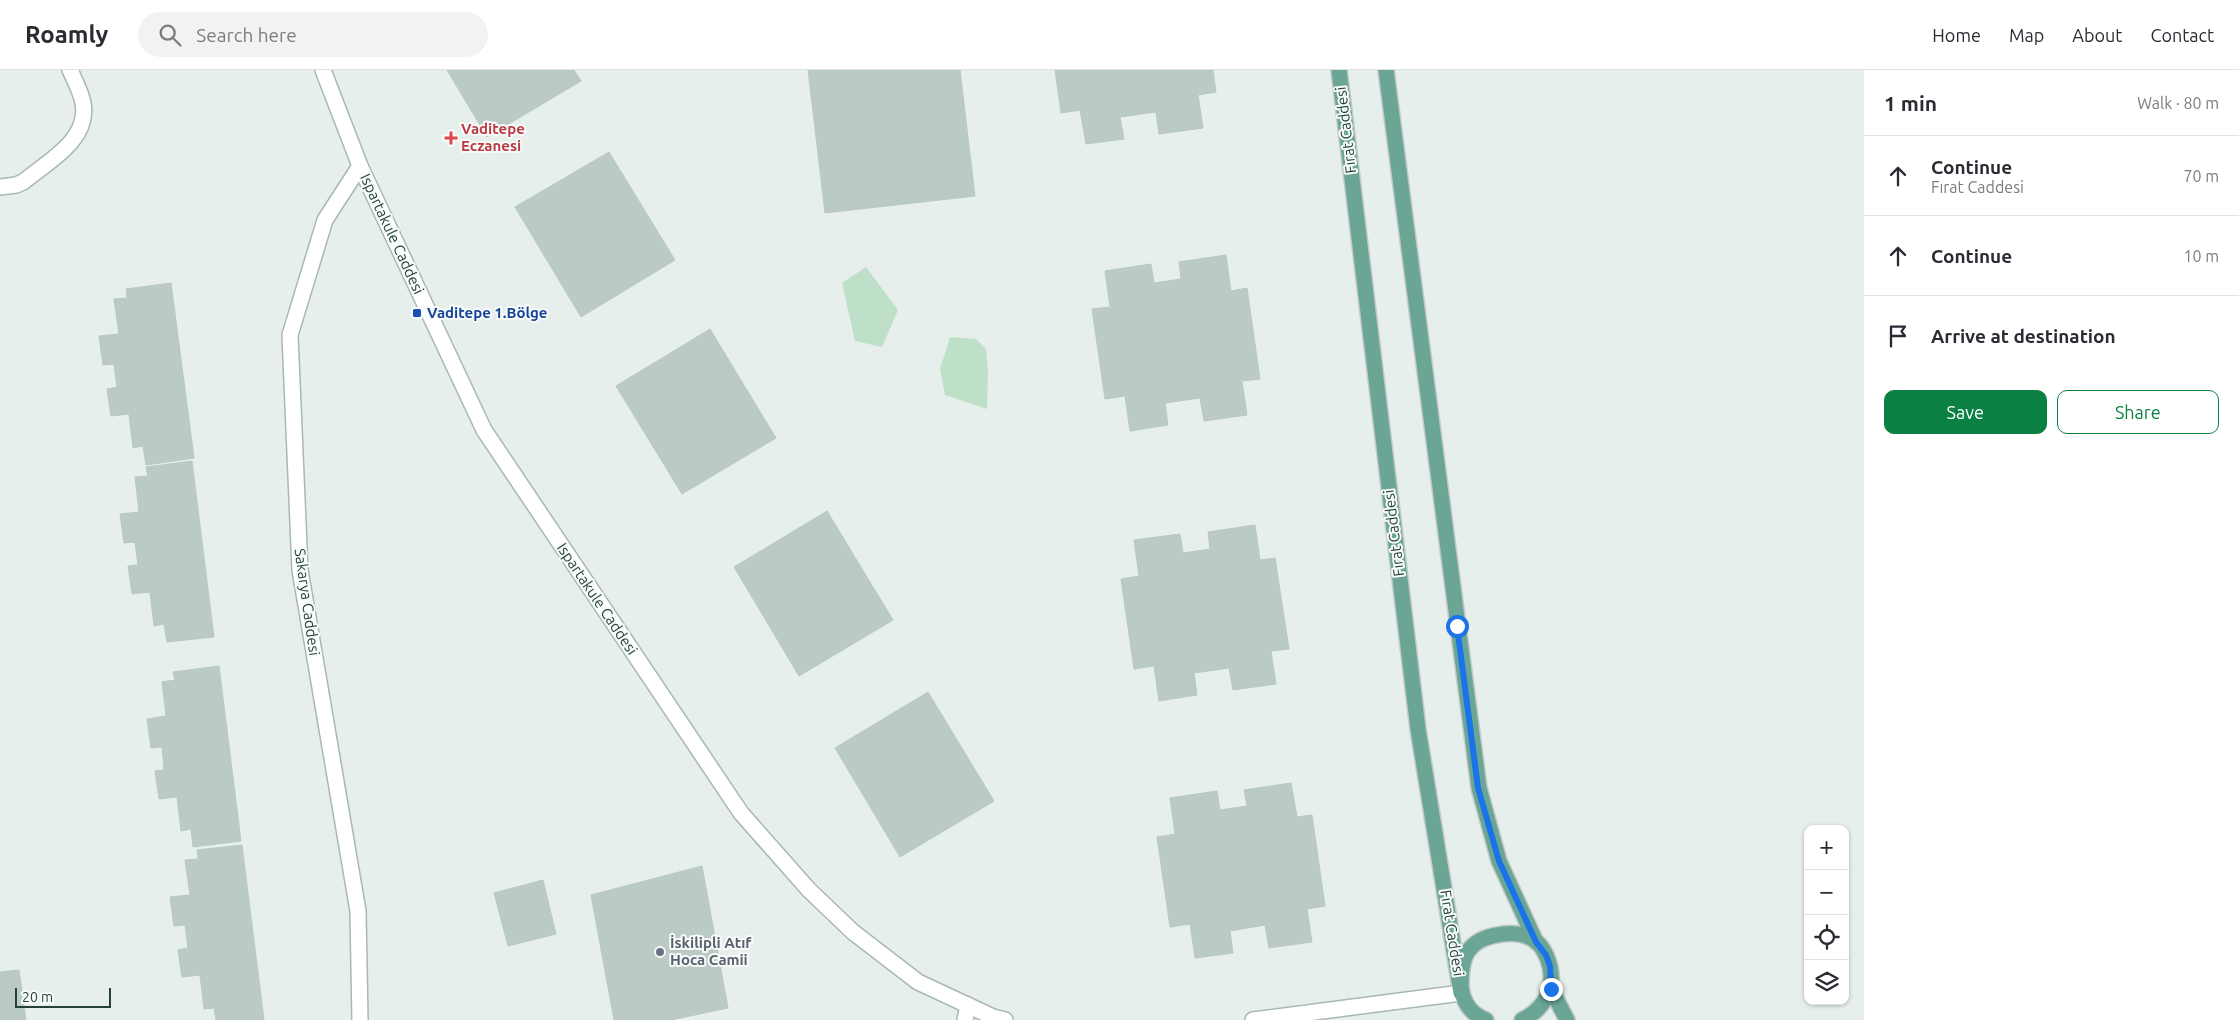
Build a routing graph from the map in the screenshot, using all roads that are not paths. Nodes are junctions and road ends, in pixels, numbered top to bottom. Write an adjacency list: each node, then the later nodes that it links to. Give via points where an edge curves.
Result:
1 (70, 70): 6 (street, via 83,103 81,127 76,138 23,182)
2 (323, 70): 5 (street, Ispartakule Caddesi)
3 (1338, 70): 9 (main road, Fırat Caddesi, via 1418,729)
4 (1386, 70): 7 (main road, via 1478,788 1499,861)
5 (360, 166): 10 (street, Ispartakule Caddesi, via 484,430 741,813 809,890 853,932 918,982); 12 (street, Sakarya Caddesi, via 325,220 290,334 300,570 358,911)
6 (0, 187)
7 (1536, 942): 8 (main road, via 1550,966); 9 (main road, via 1516,934 1504,934 1479,942 1468,951 1463,964)
8 (1551, 989): 16 (main road, via 1541,1006); 17 (main road)
9 (1461, 993): 11 (main road, via 1471,1011); 15 (street)
10 (968, 1005): 13 (street); 14 (street, Ispartakule Caddesi)
11 (1483, 1019)
12 (360, 1020)
13 (965, 1020)
14 (1005, 1020)
15 (1253, 1020)
16 (1522, 1020)
17 (1567, 1020)

